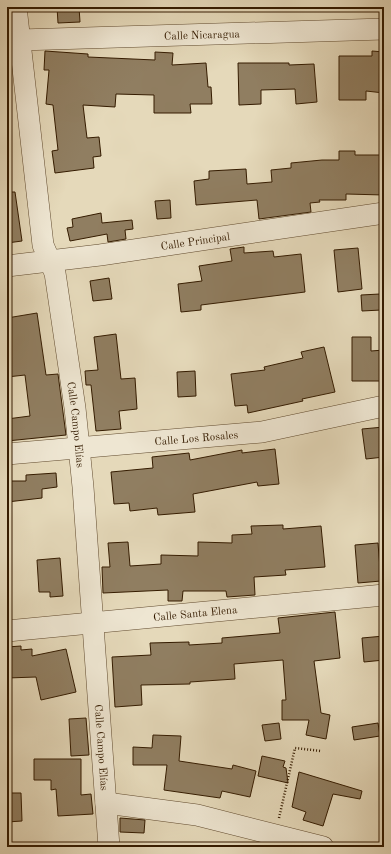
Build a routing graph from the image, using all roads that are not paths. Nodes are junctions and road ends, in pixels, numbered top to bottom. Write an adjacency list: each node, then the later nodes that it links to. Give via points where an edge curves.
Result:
1 (16, 7): 3 (street, Calle Campo Elías)
2 (384, 29): 3 (street, Calle Nicaragua)
3 (20, 40): 5 (street, Calle Campo Elías, via 43,245)
4 (384, 213): 5 (street, Calle Principal)
5 (50, 261): 6 (street, Calle Principal); 8 (street, Calle Campo Elías, via 56,280)
6 (7, 266)
7 (384, 406): 8 (street, Calle Los Rosales, via 262,432)
8 (80, 448): 9 (street, Calle Los Rosales); 11 (street, Calle Campo Elías)
9 (7, 454)
10 (384, 595): 11 (street, Calle Santa Elena)
11 (93, 623): 12 (street, Calle Santa Elena); 13 (street, Calle Campo Elías)
12 (7, 631)
13 (106, 803): 14 (street, via 197,815); 15 (street, Calle Campo Elías)
14 (282, 839): 16 (street)
15 (109, 847)
16 (323, 847)

